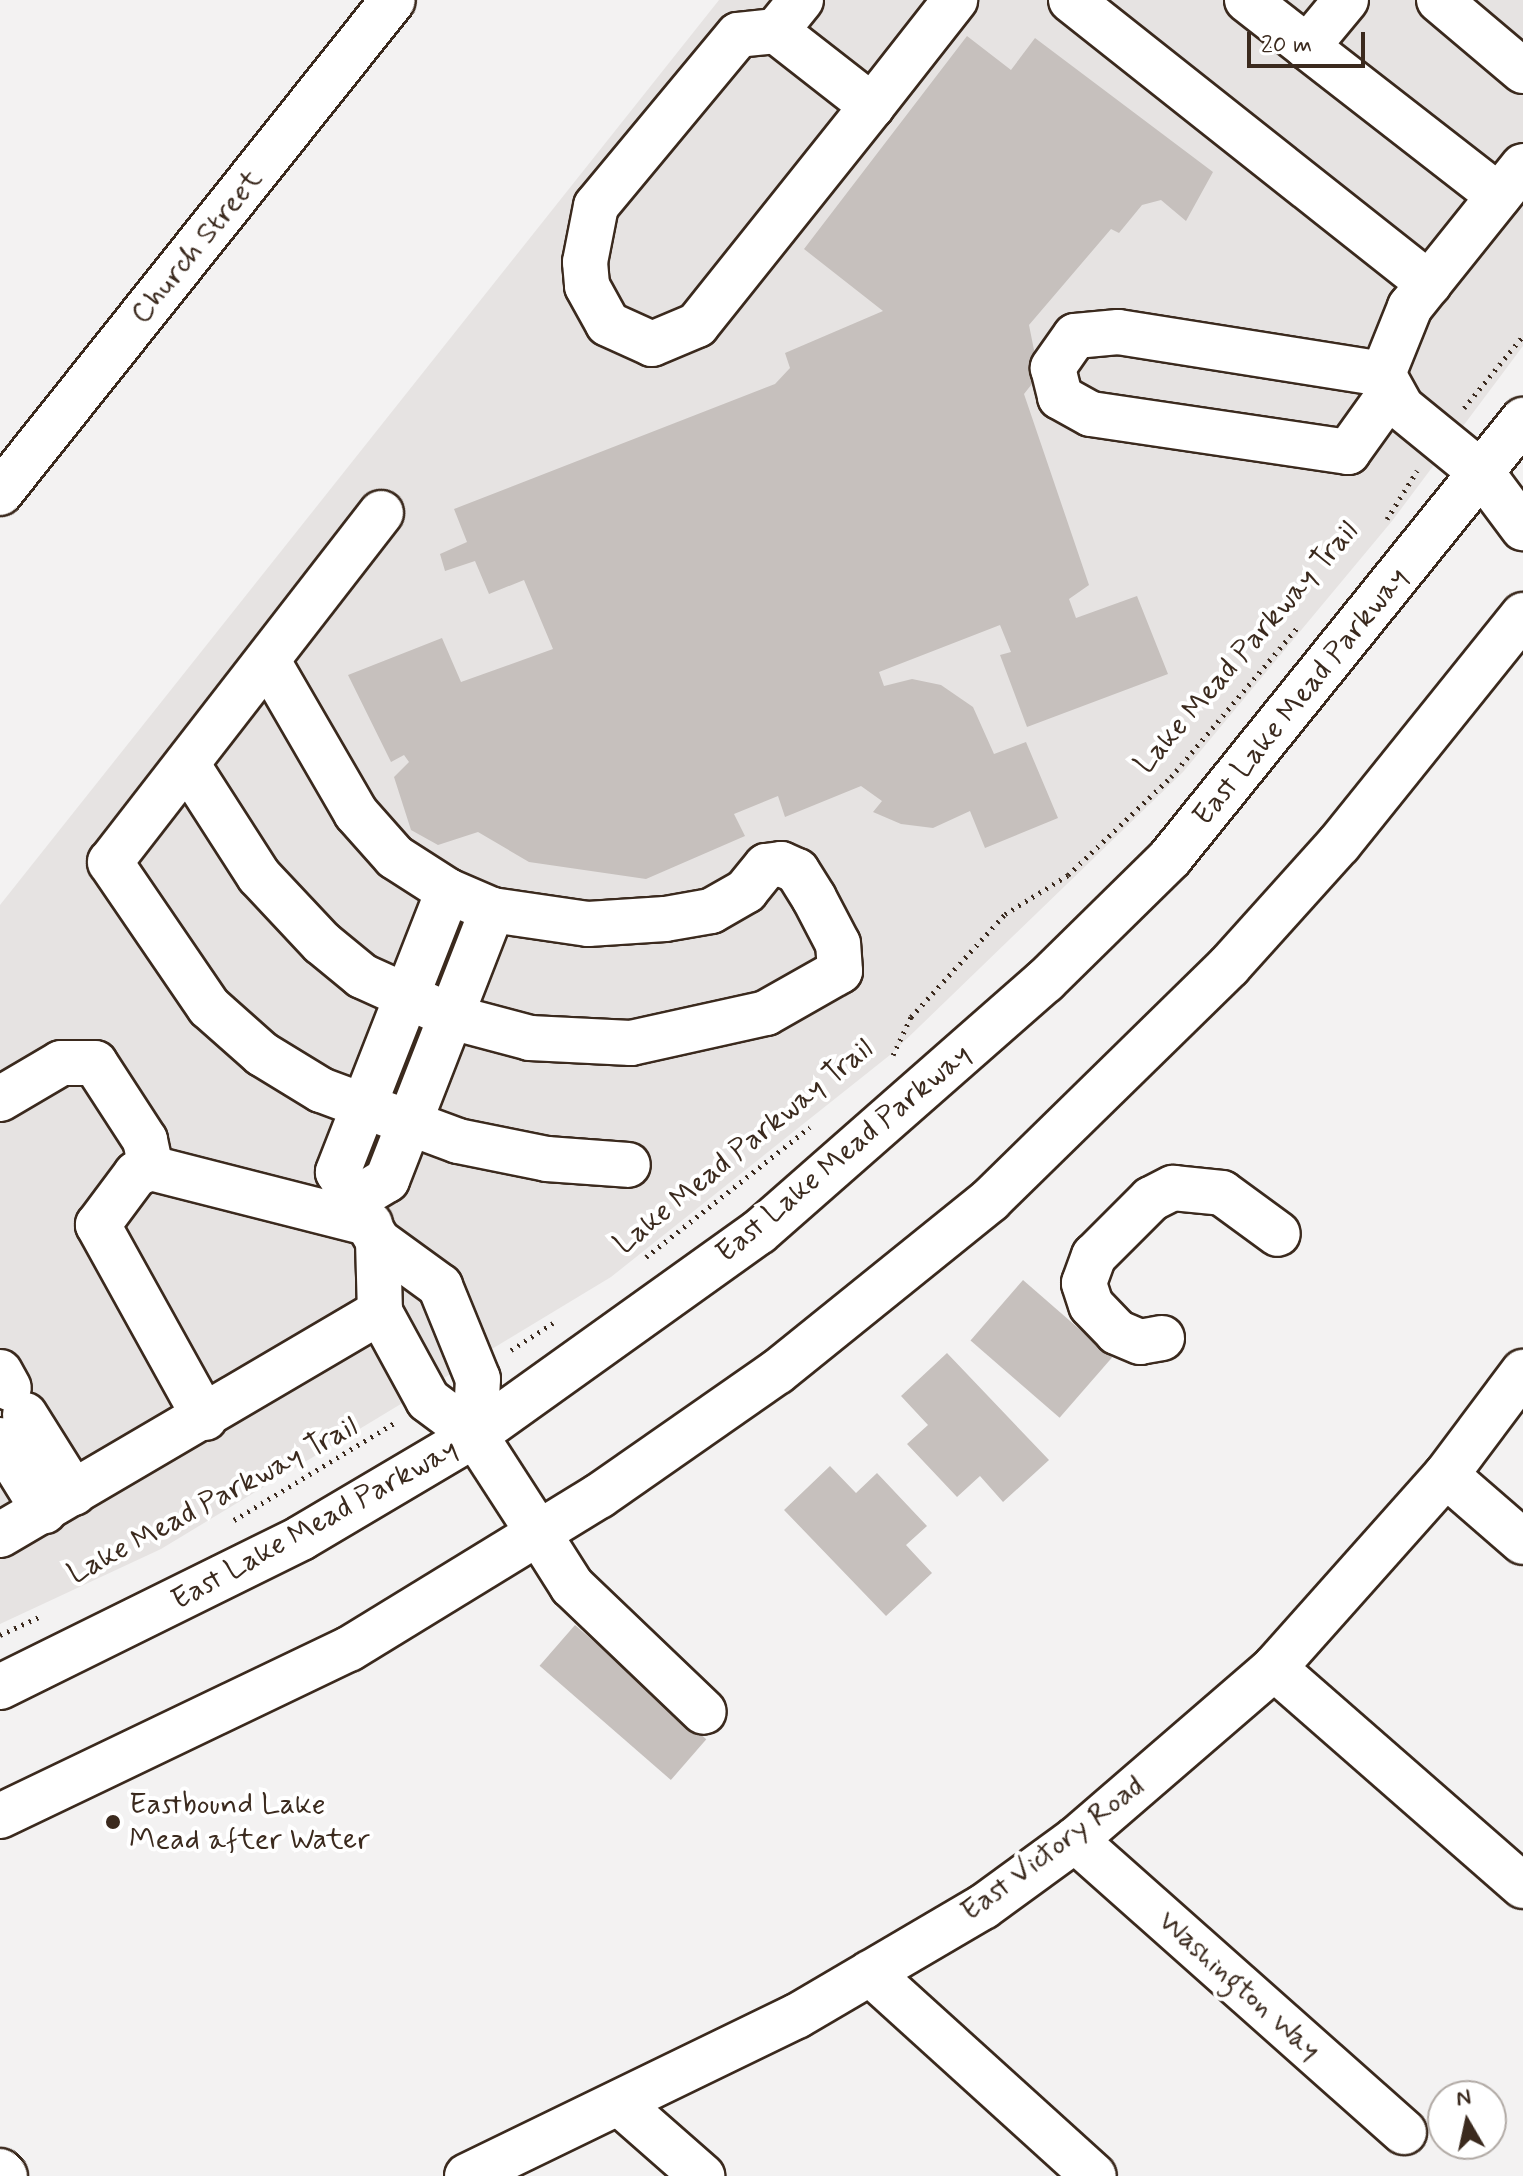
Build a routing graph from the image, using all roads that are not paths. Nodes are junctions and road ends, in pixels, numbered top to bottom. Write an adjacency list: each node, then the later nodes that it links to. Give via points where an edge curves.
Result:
1 (393, 0): 16 (main road, Church Street)
2 (955, 0): 10 (main road)
3 (1071, 0): 12 (main road)
4 (1247, 0): 8 (main road)
5 (1346, 0): 8 (main road)
6 (1439, 0): 9 (main road)
7 (789, 15): 10 (main road); 10 (main road, via 738,35 596,206 585,262 587,286 608,324 652,344 697,325)
8 (1307, 47): 11 (main road)
9 (1523, 71)
10 (872, 106)
11 (1511, 181): 12 (main road)
12 (1429, 284): 13 (main road, via 1396,330)
13 (1387, 383): 13 (main road, via 1118,332 1075,336 1053,368 1060,397 1091,414 1348,452); 15 (main road)
14 (1523, 420): 15 (main road, East Lake Mead Parkway)
15 (1482, 473): 18 (main road); 39 (main road, East Lake Mead Parkway, via 1170,858 1096,932 759,1232)
16 (0, 493)
17 (381, 513): 20 (main road)
18 (1523, 528)
19 (1523, 615): 42 (main road, via 1339,844 1229,966 990,1200 777,1372)
20 (268, 661): 21 (main road); 22 (main road, via 356,813 395,857)
21 (187, 764): 24 (main road, via 235,844 285,907 362,976); 27 (main road, via 110,862 209,1007 262,1054)
22 (448, 891): 23 (main road); 24 (main road)
23 (492, 910): 25 (main road); 25 (main road, via 588,924 665,919 711,911 746,891 766,866 781,864 797,871 814,898 838,944 840,971 766,1013 631,1043 530,1038)
24 (406, 999): 25 (main road); 27 (main road)
25 (455, 1018): 28 (main road)
26 (0, 1099): 31 (main road, via 61,1063 95,1063 145,1140)
27 (365, 1110): 28 (main road); 32 (main road, via 338,1172)
28 (410, 1126): 30 (main road, via 504,1151); 32 (main road)
29 (0, 1131): 31 (main road, via 66,1090 90,1097)
30 (628, 1165)
31 (144, 1171): 32 (main road); 38 (main road, via 98,1225)
32 (368, 1221): 34 (main road); 39 (main road, via 440,1286 473,1368)
33 (1278, 1234): 35 (main road, via 1222,1193 1173,1188 1151,1199 1094,1256 1084,1283 1091,1305 1117,1332 1140,1342)
34 (380, 1312): 38 (main road); 39 (main road, via 428,1400)
35 (1162, 1338)
36 (1523, 1372): 40 (main road, East Victory Road)
37 (8, 1404): 41 (main road)
38 (205, 1418): 41 (main road)
39 (475, 1435): 42 (main road); 46 (main road, East Lake Mead Parkway, via 301,1538)
40 (1446, 1475): 44 (main road); 45 (main road, East Victory Road)
41 (59, 1502): 43 (main road)
42 (539, 1534): 47 (main road, via 572,1586); 48 (main road, via 349,1649)
43 (0, 1535)
44 (1523, 1542)
45 (1274, 1668): 49 (main road, East Victory Road); 50 (main road)
46 (0, 1687)
47 (704, 1712)
48 (0, 1816)
49 (1075, 1840): 51 (main road, East Victory Road, via 983,1907); 53 (main road, Washington Way)
50 (1523, 1886)
51 (870, 1973): 52 (main road, East Victory Road); 58 (main road)
52 (619, 2103): 56 (main road, East Victory Road); 57 (main road)
53 (1404, 2132)
54 (0, 2171): 55 (main road)
55 (5, 2176)
56 (467, 2176)
57 (702, 2176)
58 (1094, 2176)

